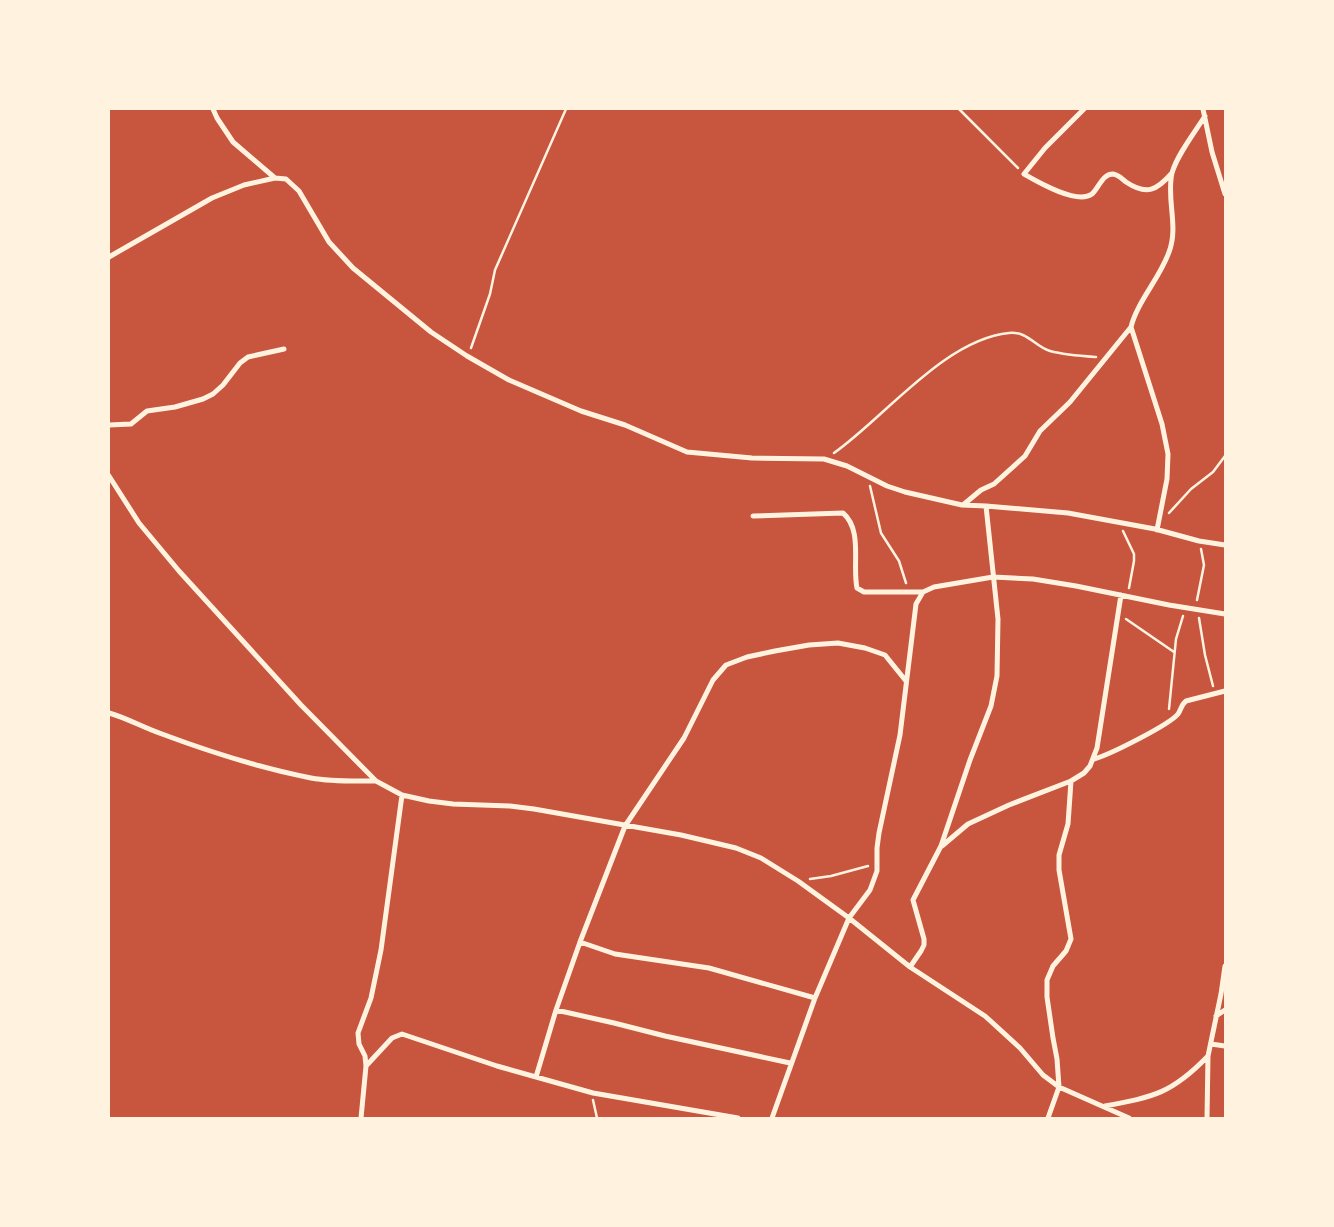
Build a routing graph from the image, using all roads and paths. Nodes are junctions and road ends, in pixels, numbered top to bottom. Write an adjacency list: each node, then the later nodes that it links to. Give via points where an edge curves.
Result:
1 (213, 109): 9 (street, via 233,142)
2 (566, 109): 14 (path, via 496,270)
3 (959, 109): 8 (path)
4 (1084, 109): 8 (street)
5 (1204, 109): 6 (street)
6 (1205, 116): 7 (street); 10 (street)
7 (1172, 172): 8 (street, via 1152,190 1136,188 1116,174 1110,174 1091,195 1082,198); 12 (street, via 1174,232 1170,251)
8 (1024, 174)
9 (274, 178): 11 (street, via 244,185 212,198); 14 (street, via 286,179 299,191 329,242 353,268 431,332)
10 (1225, 194)
11 (109, 256)
12 (1131, 327): 15 (street); 26 (street, via 1162,424 1168,454 1167,479)
13 (284, 349): 16 (street, via 243,359 223,385 203,399 147,411 132,424)
14 (467, 356): 18 (street, via 509,380 687,452 752,458)
15 (1105, 357): 18 (path, via 1048,351 1028,337 1010,333 973,344 948,358); 21 (street, via 1070,402 1040,431 1024,456 994,484)
16 (109, 425)
17 (1225, 456): 23 (path, via 1213,472 1191,489)
18 (824, 459): 20 (street)
19 (109, 476): 44 (street, via 139,523 179,571 301,705)
20 (866, 476): 21 (street, via 905,492); 30 (path, via 881,533 899,561)
21 (962, 506): 22 (street)
22 (986, 506): 25 (street, via 1068,513); 29 (street)
23 (1168, 514)
24 (753, 516): 30 (street, via 843,514 853,526 857,588 864,592)
25 (1119, 522): 26 (street); 32 (path, via 1134,554)
26 (1157, 530): 27 (street)
27 (1199, 540): 28 (street); 34 (path, via 1204,566)
28 (1225, 544)
29 (993, 577): 31 (street, via 934,587); 32 (street, via 1076,586); 48 (street, via 998,619 997,676 989,714)
30 (906, 592): 31 (street)
31 (923, 592): 38 (street, via 916,604)
32 (1124, 596): 33 (street); 35 (street)
33 (1185, 608): 34 (street); 37 (path)
34 (1196, 609): 36 (street); 40 (path)
35 (1118, 614): 37 (path); 43 (street)
36 (1225, 614)
37 (1174, 652): 42 (path)
38 (906, 681): 47 (street, via 885,655 838,643 775,650 726,665 713,680 684,738); 49 (street, via 900,735 878,840)
39 (1225, 691): 40 (street)
40 (1216, 694): 42 (street, via 1186,701)
41 (109, 713): 44 (street, via 178,740 295,774 346,782)
42 (1168, 722): 43 (street)
43 (1094, 759): 45 (street, via 1084,773)
44 (376, 781): 46 (street)
45 (1071, 781): 48 (street, via 968,824); 65 (street, via 1068,824 1059,855 1071,939 1047,980)
46 (402, 794): 47 (street, via 453,804 510,806); 63 (street, via 381,950 371,998 358,1033)
47 (625, 826): 50 (street, via 736,848 761,858); 52 (street)
48 (941, 846): 54 (street, via 913,900 924,945)
49 (877, 863): 50 (path); 51 (street, via 870,890)
50 (798, 881): 51 (street)
51 (849, 918): 54 (street); 55 (street)
52 (580, 942): 55 (street, via 615,954 709,968); 56 (street)
53 (1225, 966): 58 (street)
54 (910, 967): 65 (street, via 985,1016)
55 (815, 998): 62 (street)
56 (556, 1010): 62 (street); 64 (street)
57 (1225, 1010): 58 (street)
58 (1216, 1016): 59 (street)
59 (1211, 1044): 60 (street); 61 (street)
60 (1225, 1046)
61 (1208, 1056): 67 (street, via 1174,1087 1141,1100); 74 (street)
62 (790, 1063): 71 (street)
63 (366, 1066): 64 (street, via 392,1038 402,1034); 68 (street)
64 (536, 1077): 66 (street)
65 (1058, 1087): 67 (street); 72 (street)
66 (593, 1093): 69 (path); 70 (street)
67 (1104, 1106): 73 (street)
68 (361, 1118)
69 (597, 1118)
70 (738, 1118)
71 (772, 1118)
72 (1048, 1118)
73 (1129, 1118)
74 (1207, 1118)

